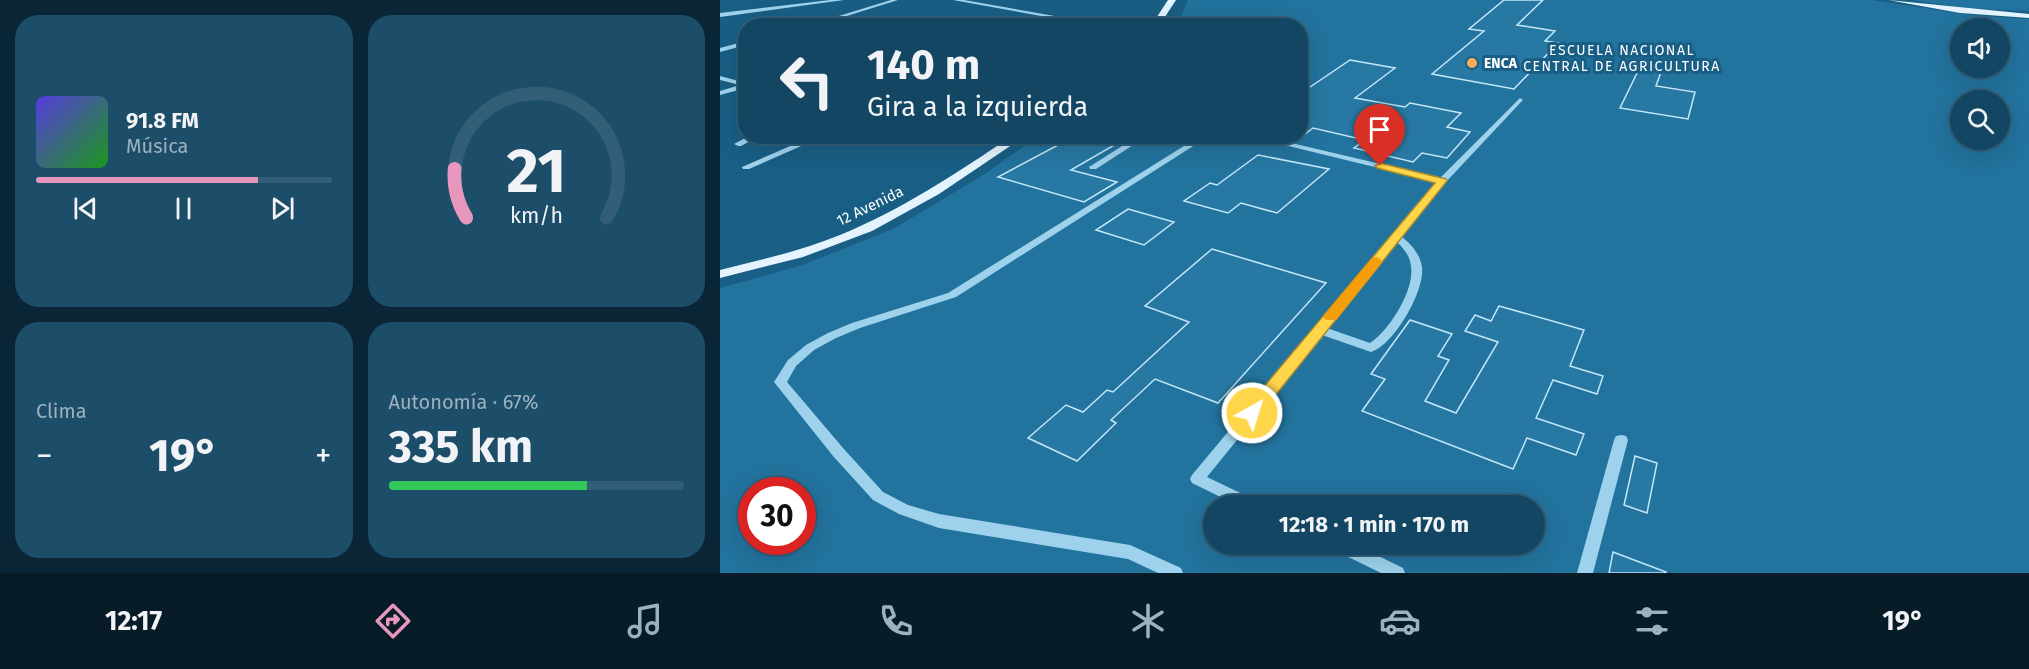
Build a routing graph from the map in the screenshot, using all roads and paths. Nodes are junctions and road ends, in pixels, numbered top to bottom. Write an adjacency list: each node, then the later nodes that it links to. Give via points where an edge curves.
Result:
1 (842, 0): 6 (street)
2 (896, 0): 8 (street)
3 (955, 0): 9 (street)
4 (1172, 0): 10 (main road)
5 (1892, 0): 7 (main road)
6 (720, 15)
7 (2029, 16)
8 (835, 18)
9 (1058, 18)
10 (1160, 18)
11 (738, 45): 12 (street)
12 (720, 50)
13 (720, 78): 14 (street)
14 (738, 83)
15 (738, 87): 16 (street)
16 (720, 93)
17 (1520, 100): 25 (street)
18 (802, 144): 23 (street)
19 (1004, 144): 27 (main road, 12 Avenida, via 922,199 844,238)
20 (1131, 144): 24 (street)
21 (1193, 144): 32 (street, via 952,295 869,319 822,341 784,371 780,382 878,496 904,510 939,522 1130,552)
22 (1284, 144): 25 (street)
23 (746, 167)
24 (1093, 167)
25 (1442, 181): 26 (street)
26 (1396, 237): 28 (street); 28 (street, via 1414,257 1417,273 1410,297 1389,332 1371,348)
27 (720, 274)
28 (1320, 330): 30 (street, via 1197,479)
29 (1621, 440): 34 (street)
30 (1231, 495)
31 (1360, 555): 33 (street)
32 (1174, 573)
33 (1397, 573)
34 (1585, 573)

